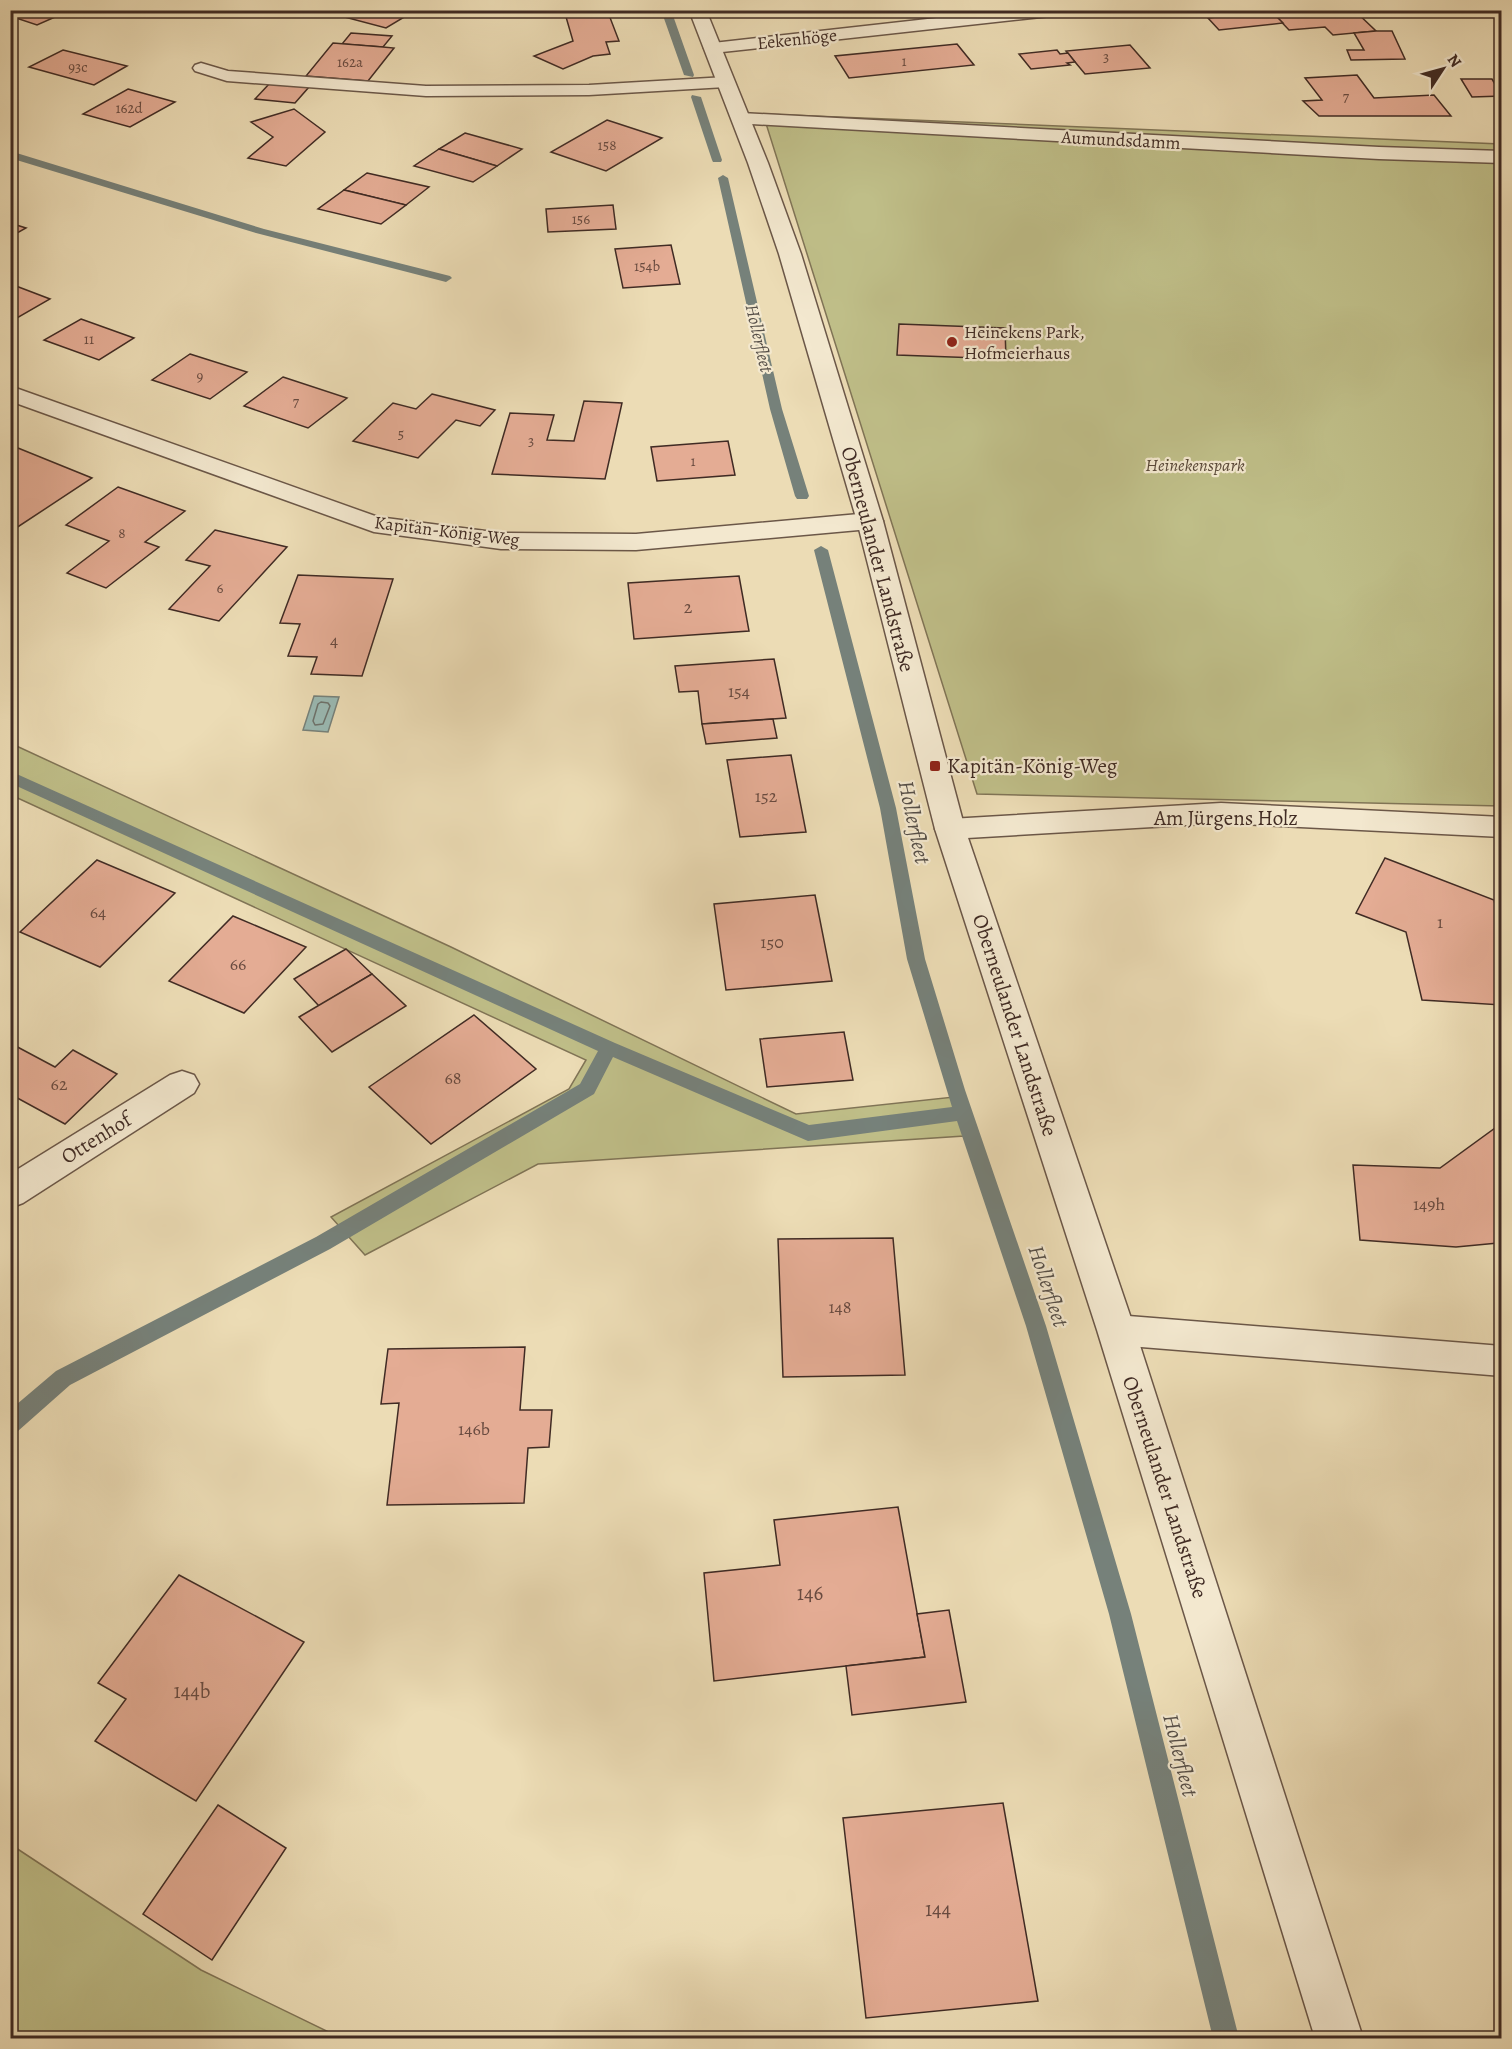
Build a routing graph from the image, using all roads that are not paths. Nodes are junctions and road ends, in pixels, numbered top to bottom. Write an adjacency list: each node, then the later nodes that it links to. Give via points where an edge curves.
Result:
1 (697, 10): 3 (street, Oberneulander Landstraße)
2 (1060, 10): 3 (street, Eekenhöge)
3 (713, 48): 5 (street, Oberneulander Landstraße)
4 (201, 68): 5 (lane, via 227,75 426,91 589,90)
5 (726, 82): 6 (street, Oberneulander Landstraße)
6 (741, 119): 7 (street, Aumundsdamm); 9 (street, Oberneulander Landstraße, via 790,254)
7 (1502, 157)
8 (10, 393): 9 (street, Kapitän-König-Weg, via 374,524 501,542 636,542)
9 (870, 521): 11 (street, Oberneulander Landstraße)
10 (1502, 827): 11 (street, Am Jürgens Holz, via 1221,813)
11 (950, 829): 14 (street, Oberneulander Landstraße)
12 (182, 1084): 13 (street, Ottenhof)
13 (10, 1193)
14 (1116, 1330): 15 (lane); 16 (street, Oberneulander Landstraße)
15 (1502, 1361)
16 (1339, 2038)

